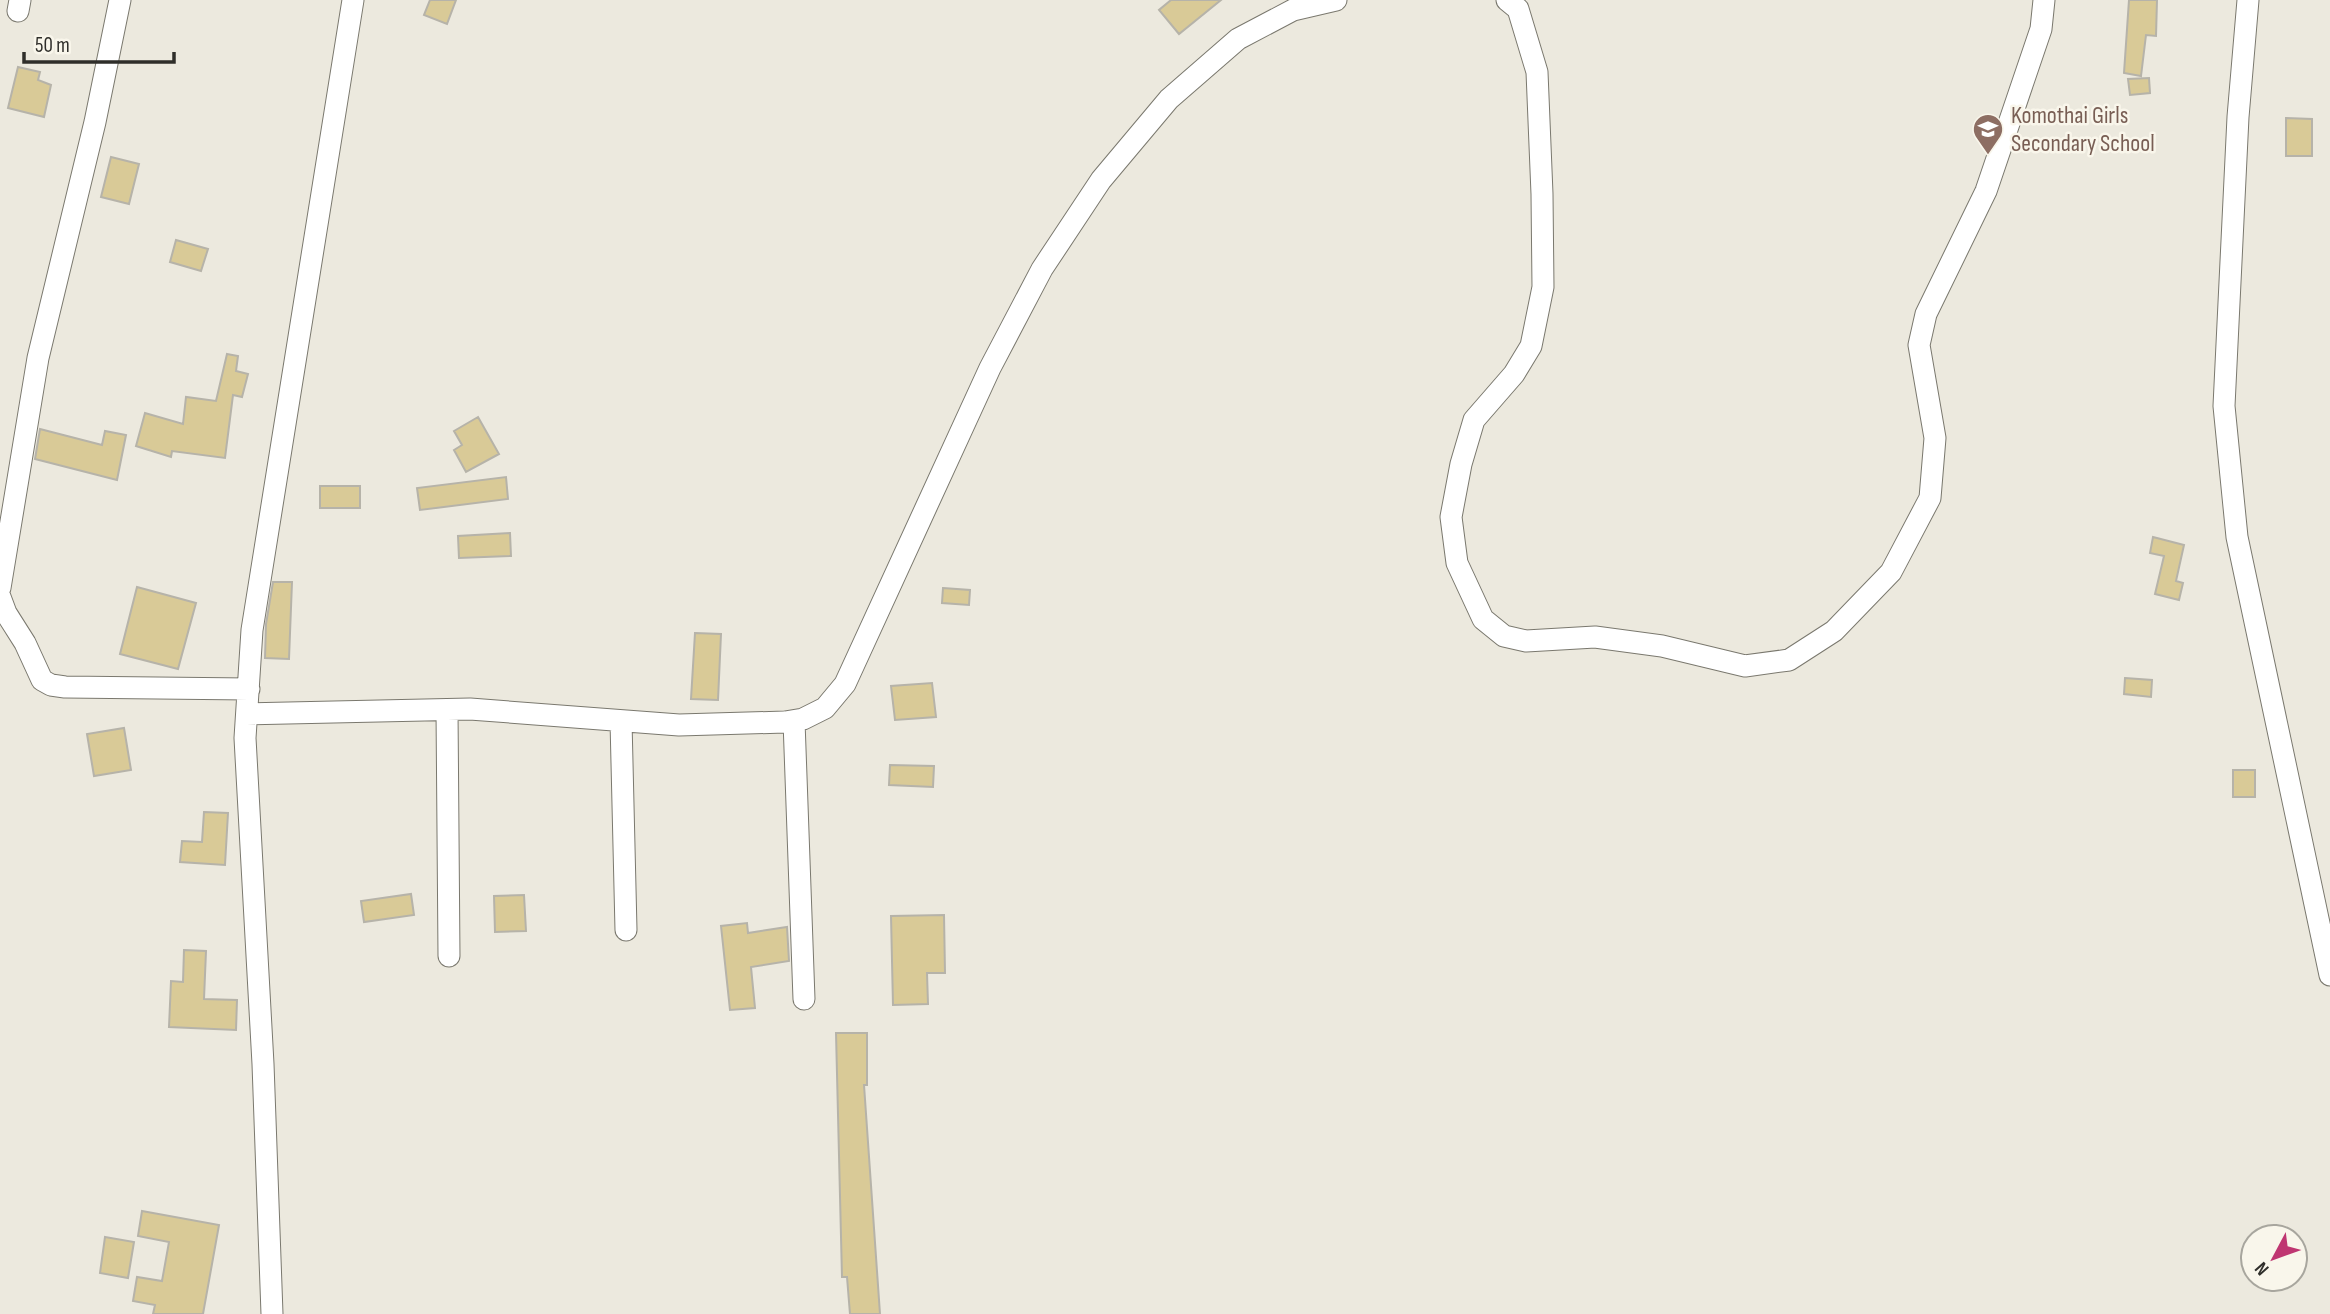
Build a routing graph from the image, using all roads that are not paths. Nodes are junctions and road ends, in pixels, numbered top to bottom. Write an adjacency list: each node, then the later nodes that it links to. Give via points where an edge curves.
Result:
1 (120, 0): 7 (street, via 38,358)
2 (353, 0): 9 (street, via 253,630)
3 (1336, 0): 13 (street, via 1293,10 1238,39 1168,99 1101,180 1042,269 990,368 845,684 825,708)
4 (1507, 0): 5 (street, via 1518,9 1537,72 1543,287 1531,346 1514,374 1474,419 1451,517 1457,563 1483,619 1504,636 1526,641 1595,637 1662,646 1745,666 1789,660 1834,631 1891,572 1930,498 1935,438 1919,345 1926,314 1986,191 2041,29)
5 (2044, 0)
6 (2248, 0): 16 (street, via 2224,406 2237,537)
7 (0, 588)
8 (0, 597): 9 (street, via 43,680 51,685)
9 (248, 689): 11 (street)
10 (447, 710): 11 (street); 12 (street); 15 (street)
11 (247, 714): 18 (street)
12 (621, 721): 13 (street, via 679,725); 14 (street)
13 (794, 721): 17 (street)
14 (626, 930)
15 (449, 956)
16 (2330, 975)
17 (804, 999)
18 (272, 1314)

